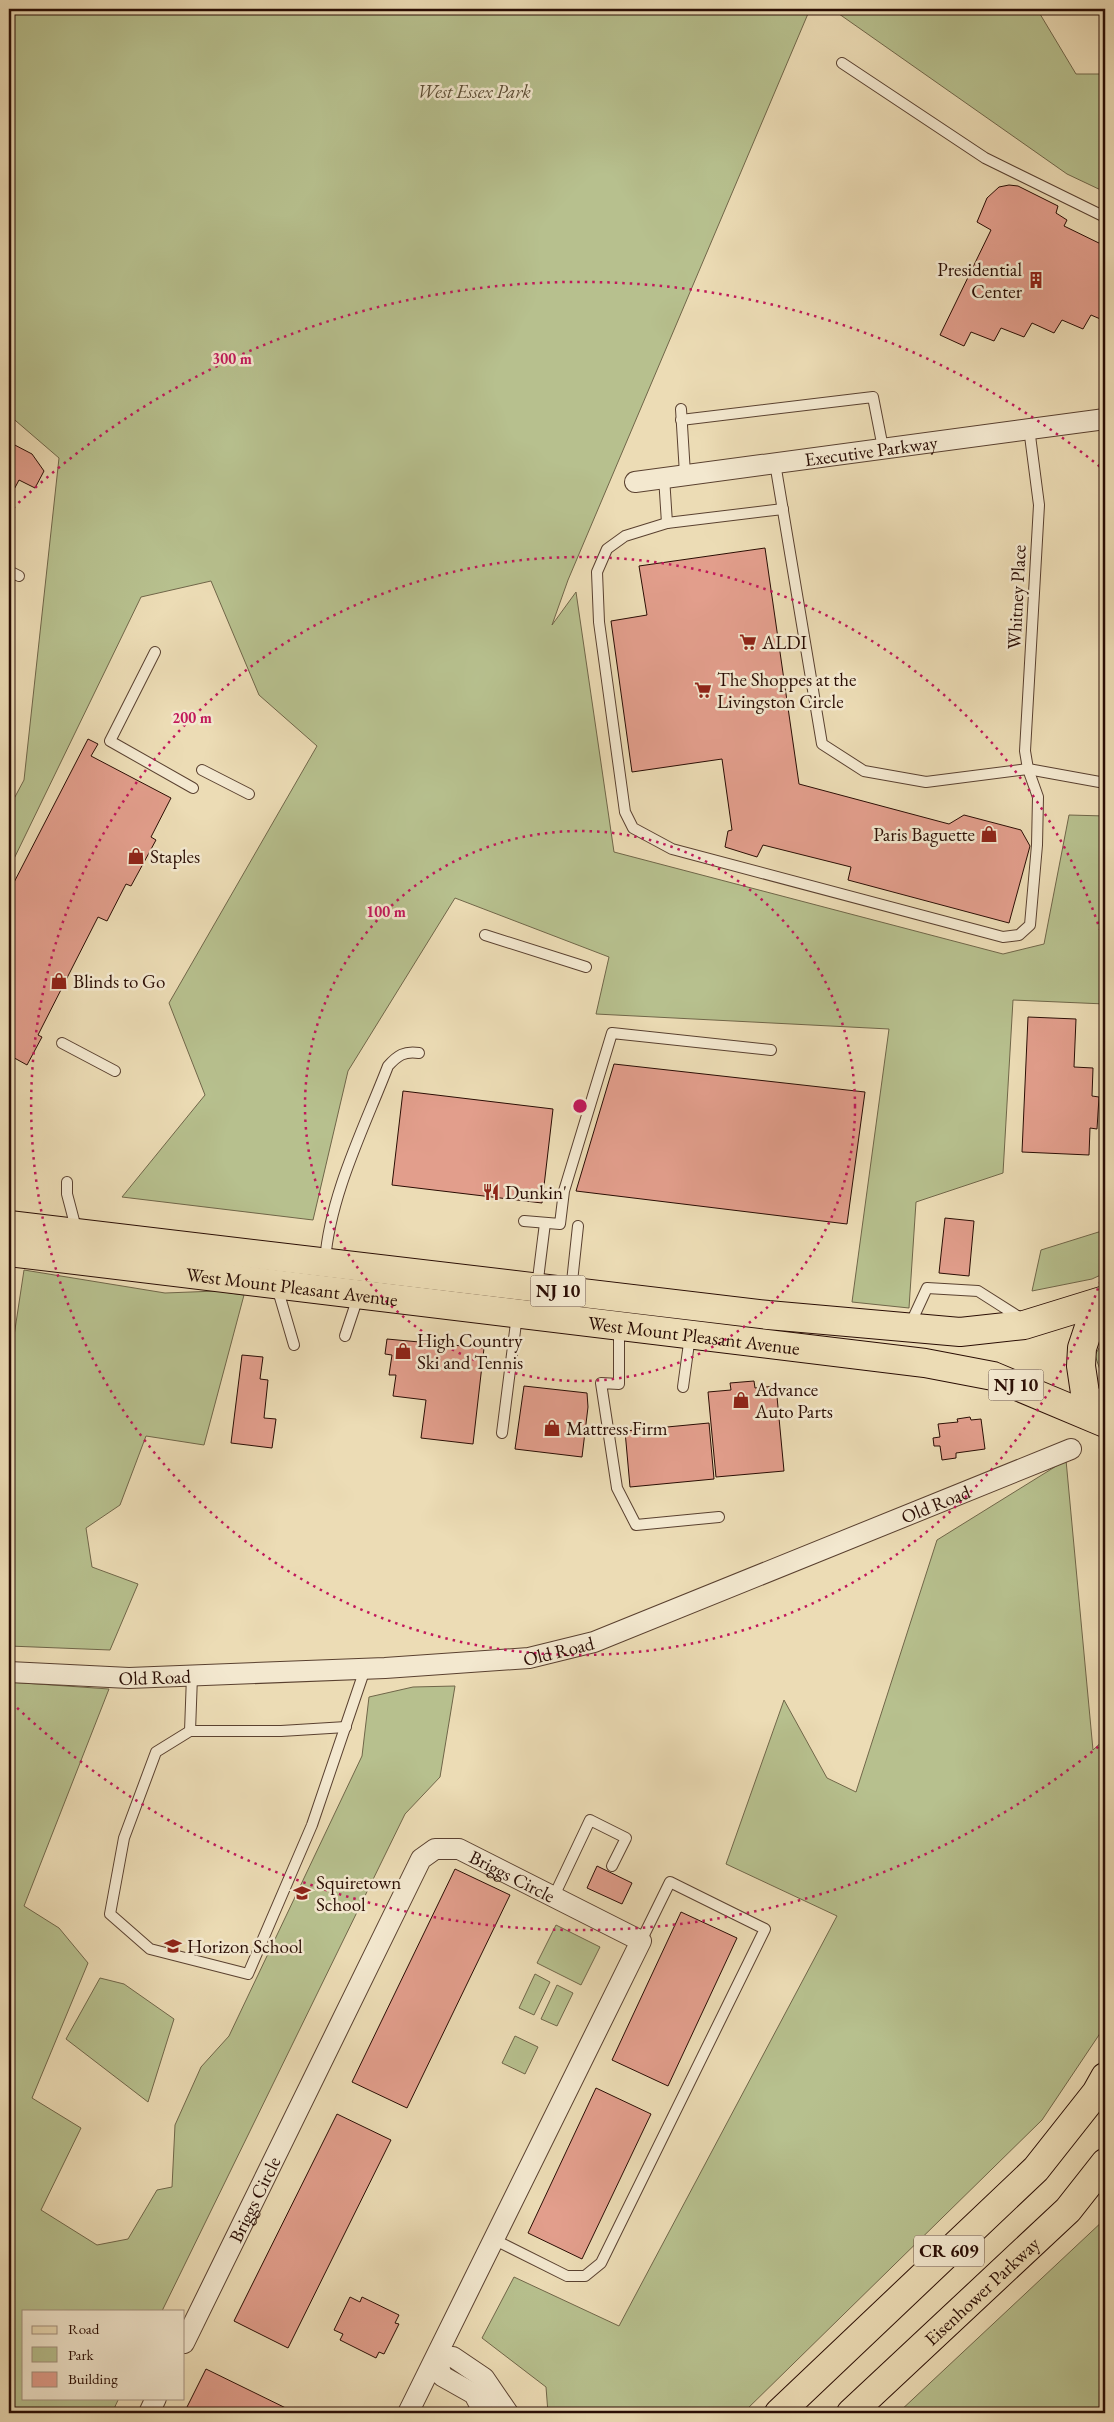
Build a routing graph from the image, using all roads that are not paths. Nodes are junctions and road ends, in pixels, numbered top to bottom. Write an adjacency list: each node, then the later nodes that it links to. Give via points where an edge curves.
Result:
1 (842, 63): 2 (lane, via 985,158)
2 (1105, 217)
3 (680, 409): 5 (lane)
4 (1105, 418): 6 (street, Executive Parkway)
5 (682, 420): 7 (lane, via 873,397); 9 (lane)
6 (1029, 428): 7 (street, Executive Parkway); 17 (lane, Whitney Place, via 1039,505 1026,725)
7 (883, 448): 8 (street, Executive Parkway)
8 (775, 463): 9 (street, Executive Parkway); 12 (lane)
9 (685, 474): 10 (street, Executive Parkway)
10 (664, 477): 11 (street, Executive Parkway); 13 (lane)
11 (635, 482)
12 (783, 509): 13 (lane, Whitney Place); 17 (lane, via 822,744 864,771 926,782)
13 (667, 523): 17 (lane, Whitney Place, via 625,536 607,549 597,572 599,622 625,812 633,828 672,850 1003,937 1019,935 1030,925 1037,845 1038,797)
14 (9, 571): 15 (lane)
15 (19, 576)
16 (155, 652): 20 (lane, via 110,742)
17 (1028, 769): 19 (lane)
18 (202, 770): 21 (lane)
19 (1105, 783)
20 (193, 788)
21 (249, 794)
22 (485, 934): 23 (lane)
23 (586, 967)
24 (62, 1043): 27 (lane)
25 (771, 1050): 30 (lane, via 612,1033 564,1191 560,1224)
26 (419, 1053): 35 (lane, via 406,1052 396,1056 388,1066 336,1200)
27 (115, 1071)
28 (67, 1182): 33 (lane, via 67,1194)
29 (524, 1221): 30 (lane)
30 (545, 1223): 37 (lane)
31 (9, 1225): 33 (main road, West Mount Pleasant Avenue / NJ 10)
32 (578, 1226): 38 (lane)
33 (78, 1233): 35 (main road, West Mount Pleasant Avenue / NJ 10)
34 (9, 1252): 36 (main road, West Mount Pleasant Avenue / NJ 10)
35 (325, 1262): 37 (main road, West Mount Pleasant Avenue / NJ 10)
36 (276, 1284): 39 (main road, West Mount Pleasant Avenue / NJ 10); 48 (lane)
37 (536, 1288): 38 (main road, West Mount Pleasant Avenue / NJ 10)
38 (570, 1292): 45 (main road, West Mount Pleasant Avenue / NJ 10)
39 (359, 1294): 42 (main road, West Mount Pleasant Avenue / NJ 10); 47 (lane)
40 (1105, 1300): 43 (main road, West Mount Pleasant Avenue / NJ 10)
41 (1105, 1308): 50 (main road, via 1089,1327 1082,1348 1081,1366 1085,1393)
42 (517, 1314): 44 (main road, West Mount Pleasant Avenue / NJ 10); 51 (lane)
43 (1029, 1324): 45 (main road, West Mount Pleasant Avenue / NJ 10, via 960,1332); 45 (lane, via 978,1291 927,1288)
44 (619, 1326): 46 (main road, West Mount Pleasant Avenue / NJ 10); 53 (lane, via 619,1384 601,1383 617,1488 636,1525)
45 (908, 1328)
46 (690, 1335): 49 (lane); 50 (main road, West Mount Pleasant Avenue / NJ 10, via 925,1363 993,1376)
47 (345, 1336)
48 (294, 1344)
49 (683, 1387)
50 (1104, 1422)
51 (502, 1433)
52 (1071, 1448): 54 (street, Old Road, via 594,1642 529,1658)
53 (720, 1517)
54 (365, 1669): 56 (street, Old Road); 57 (lane)
55 (9, 1672): 56 (street, Old Road, via 129,1678)
56 (192, 1676): 58 (lane)
57 (346, 1727): 58 (lane); 58 (lane, via 312,1825 248,1974 150,1950 110,1914 124,1838 156,1752)
58 (190, 1731)
59 (612, 1866): 60 (lane, via 626,1838 590,1820)
60 (554, 1896): 61 (street, Briggs Circle); 65 (street, Briggs Circle, via 459,1849 435,1849 421,1860)
61 (641, 1941): 64 (street); 64 (lane, via 670,1882 765,1929 601,2263 585,2276 567,2276)
62 (1105, 2077): 72 (main road, CR 609, via 1036,2169)
63 (1105, 2163): 73 (main road, Eisenhower Parkway / CR 609, via 1068,2210)
64 (495, 2240): 66 (street)
65 (185, 2341)
66 (436, 2358): 69 (street); 70 (street, via 442,2376 474,2394); 71 (street, via 453,2357 484,2378)
67 (155, 2400): 68 (street)
68 (149, 2413)
69 (408, 2413)
70 (484, 2413)
71 (508, 2413)
72 (779, 2413)
73 (851, 2413)

